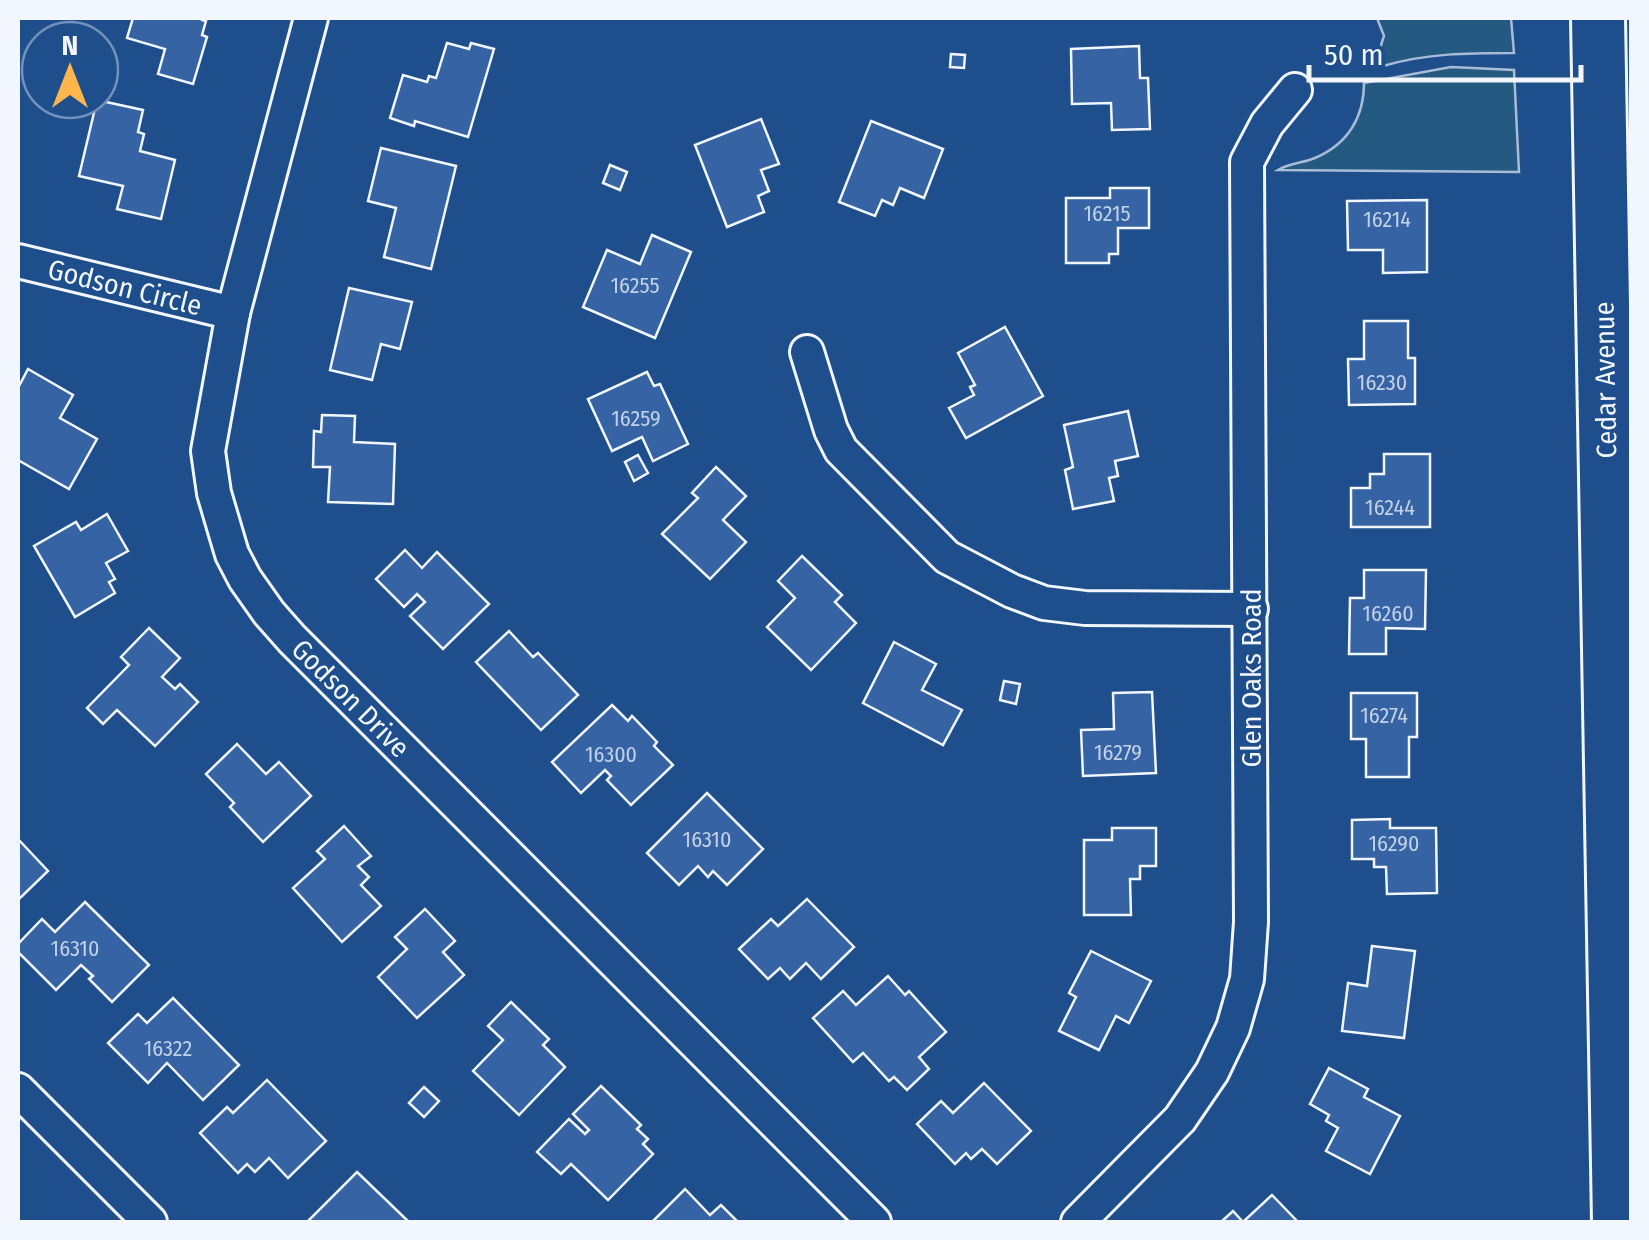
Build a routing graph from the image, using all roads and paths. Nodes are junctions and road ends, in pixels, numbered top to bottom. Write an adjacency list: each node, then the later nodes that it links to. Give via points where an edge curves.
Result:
1 (311, 18): 5 (street, Godson Drive)
2 (1598, 18): 12 (main road, Cedar Avenue)
3 (1295, 90): 7 (street, Glen Oaks Road, via 1247,162)
4 (18, 262): 5 (street, Godson Circle)
5 (233, 314): 10 (street, Godson Drive, via 208,451 232,554 269,613)
6 (807, 352): 7 (street, via 841,450 947,557 1044,603)
7 (1251, 609): 11 (street, Glen Oaks Road, via 1251,922 1247,978 1233,1028 1180,1119)
8 (18, 1090): 9 (street)
9 (150, 1222)
10 (874, 1222)
11 (1078, 1222)
12 (1619, 1222)

